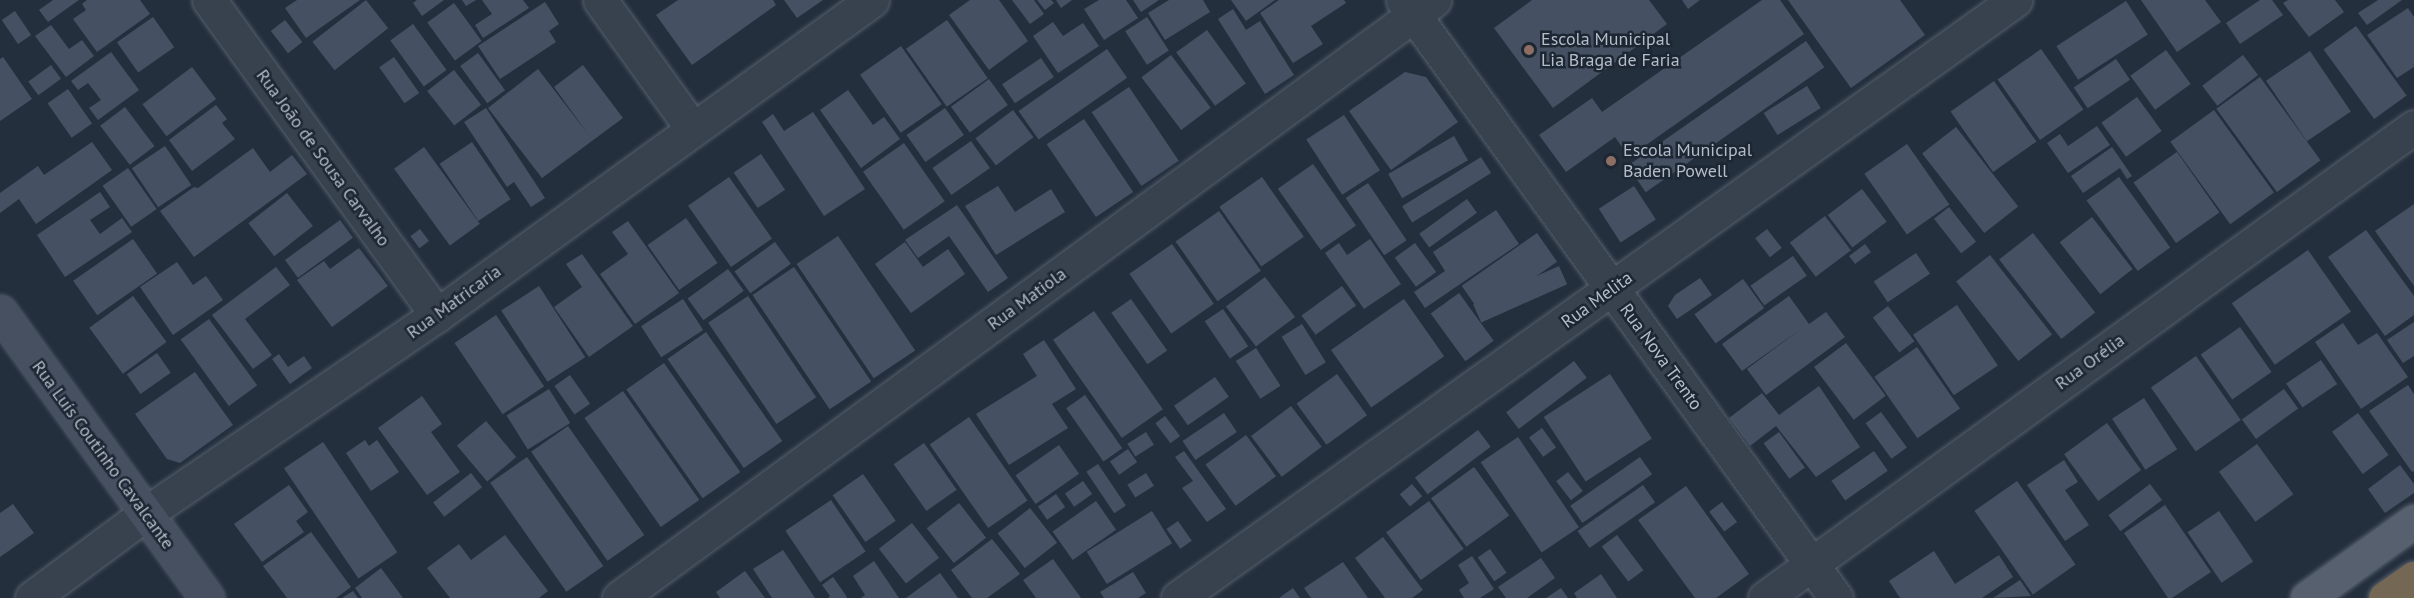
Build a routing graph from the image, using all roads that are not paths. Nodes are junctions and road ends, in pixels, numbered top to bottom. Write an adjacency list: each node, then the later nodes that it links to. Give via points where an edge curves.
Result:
1 (209, 0): 10 (street, Rua João de Sousa Carvalho)
2 (600, 0): 7 (street)
3 (872, 0): 7 (street, Rua Matricaria)
4 (2015, 0): 8 (street, Rua Melita)
5 (1417, 5): 8 (street, Rua Nova Trento); 17 (street, Rua Matiola)
6 (2414, 127): 13 (street, Rua Orélia)
7 (692, 128): 10 (street, Rua Matricaria)
8 (1612, 290): 13 (street, Rua Nova Trento); 18 (street, Rua Melita)
9 (0, 312): 11 (main road, Rua Luís Coutinho Cavalcante)
10 (436, 315): 11 (street, Rua Matricaria)
11 (145, 514): 15 (street, Rua Matricaria); 16 (main road, Rua Luís Coutinho Cavalcante)
12 (2414, 521): 21 (main road)
13 (1812, 564): 19 (street, Rua Orélia); 20 (street, Rua Nova Trento)
14 (2414, 578): 22 (highway)
15 (32, 598)
16 (207, 598)
17 (619, 598)
18 (1178, 598)
19 (1765, 598)
20 (1836, 598)
21 (2307, 598)
22 (2385, 598)

